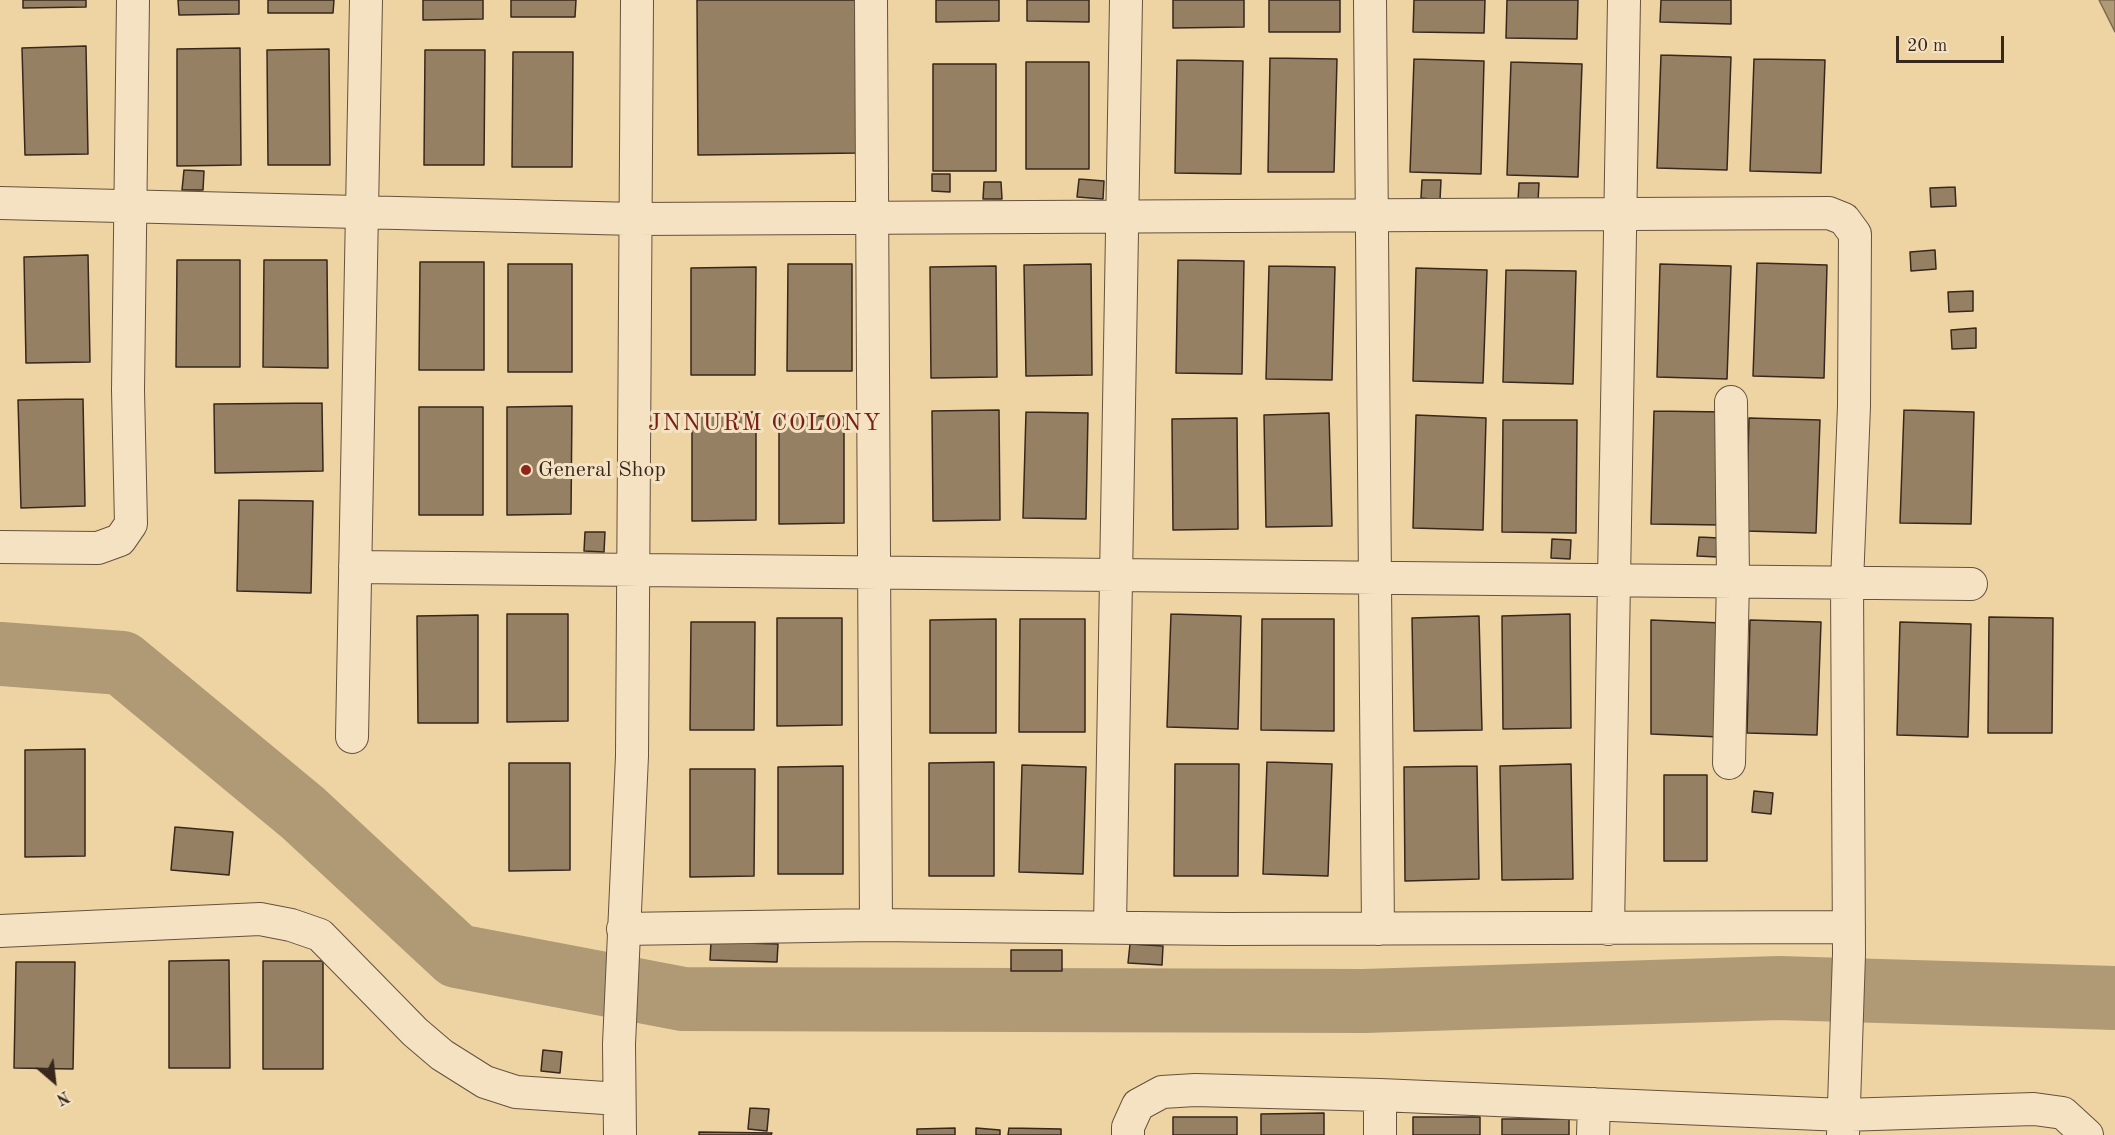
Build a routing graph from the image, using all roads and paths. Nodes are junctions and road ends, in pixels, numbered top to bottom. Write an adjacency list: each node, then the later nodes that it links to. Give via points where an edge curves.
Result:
1 (134, 0): 9 (street)
2 (366, 0): 10 (street)
3 (637, 0): 15 (street)
4 (871, 0): 14 (street)
5 (1126, 0): 11 (street)
6 (1370, 0): 12 (street)
7 (1624, 0): 13 (street)
8 (0, 203): 9 (street)
9 (131, 206): 10 (street); 17 (street, via 131,524 120,540 98,548)
10 (363, 212): 15 (street); 18 (street)
11 (1123, 216): 12 (street); 14 (street); 21 (street)
12 (1372, 216): 13 (street); 22 (street)
13 (1620, 216): 24 (street); 25 (street, via 1829,213 1844,219 1855,234)
14 (872, 217): 15 (street); 20 (street)
15 (635, 219): 19 (street)
16 (1731, 402): 23 (street)
17 (0, 547)
18 (355, 567): 19 (street); 27 (street)
19 (634, 569): 20 (street); 31 (street, via 632,756)
20 (874, 573): 21 (street); 29 (street)
21 (1117, 574): 22 (street); 30 (street)
22 (1375, 577): 24 (street); 32 (street)
23 (1732, 579): 24 (street); 25 (street); 28 (street)
24 (1614, 580): 33 (street)
25 (1847, 583): 26 (street); 35 (street)
26 (1971, 584)
27 (352, 737)
28 (1729, 763)
29 (876, 925): 30 (street); 31 (street)
30 (1110, 926): 32 (street)
31 (623, 929): 37 (street)
32 (1378, 929): 33 (street)
33 (1608, 929): 35 (street)
34 (0, 931): 37 (street, via 260,919 291,925 320,935 415,1032 442,1055 485,1082 516,1092)
35 (1849, 940): 39 (street)
36 (1380, 1095): 38 (street); 41 (street, via 1162,1092 1138,1105); 42 (street)
37 (619, 1099): 40 (street)
38 (1594, 1104): 39 (street); 43 (street)
39 (1843, 1125): 44 (street, via 2034,1110 2063,1113)
40 (620, 1135)
41 (1128, 1135)
42 (1380, 1135)
43 (1593, 1135)
44 (2087, 1135)

